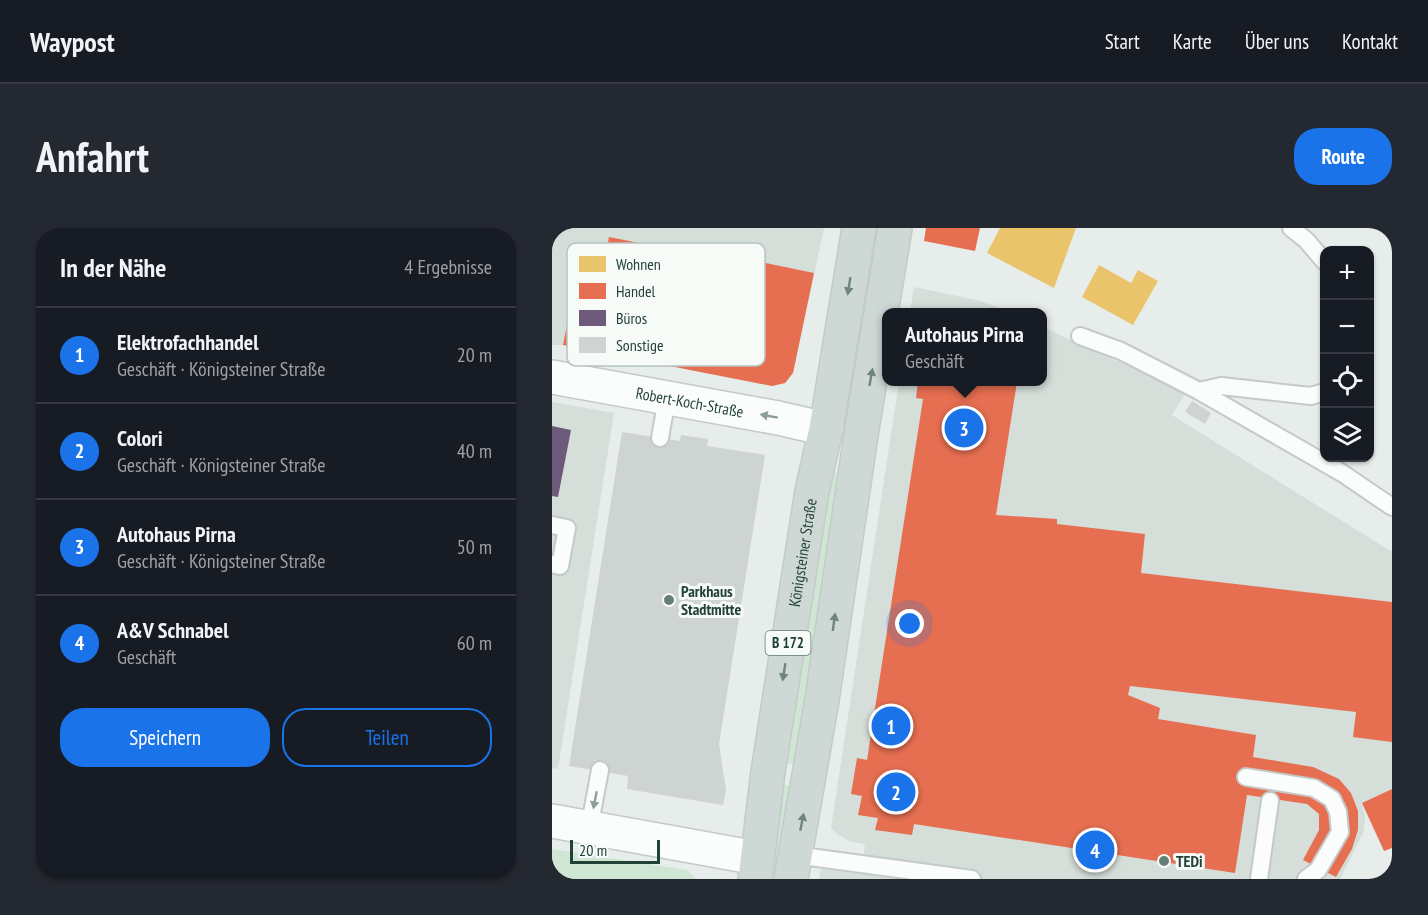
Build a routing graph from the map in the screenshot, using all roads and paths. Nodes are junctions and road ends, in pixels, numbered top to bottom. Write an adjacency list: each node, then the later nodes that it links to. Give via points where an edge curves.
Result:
1 (859, 228): 10 (main road, Königsteiner Straße / B 172, one-way to 10)
2 (895, 228): 11 (main road, B 172, one-way to 2)
3 (1291, 228): 4 (lane)
4 (1320, 256)
5 (1080, 336): 7 (lane, via 1121,351)
6 (552, 377): 9 (street, Robert-Koch-Straße)
7 (1199, 391): 8 (lane, via 1221,386); 13 (lane, via 1342,472)
8 (1320, 394)
9 (667, 398): 10 (street, Robert-Koch-Straße, one-way to 9); 12 (lane)
10 (826, 429): 11 (main road); 22 (main road, Königsteiner Straße / B 172, one-way to 22, via 812,491)
11 (861, 435): 21 (main road, B 172, one-way to 11)
12 (660, 438)
13 (1392, 507)
14 (552, 525): 15 (lane, via 567,528 560,566)
15 (552, 564)
16 (600, 770): 20 (lane, one-way to 20)
17 (1246, 777): 25 (lane, via 1314,788 1332,799 1340,832 1318,870)
18 (1270, 801): 24 (lane)
19 (552, 821): 20 (street)
20 (589, 829): 22 (street, via 714,849)
21 (793, 867): 23 (lane)
22 (756, 868)
23 (972, 879)
24 (1259, 879)
25 (1306, 879)

